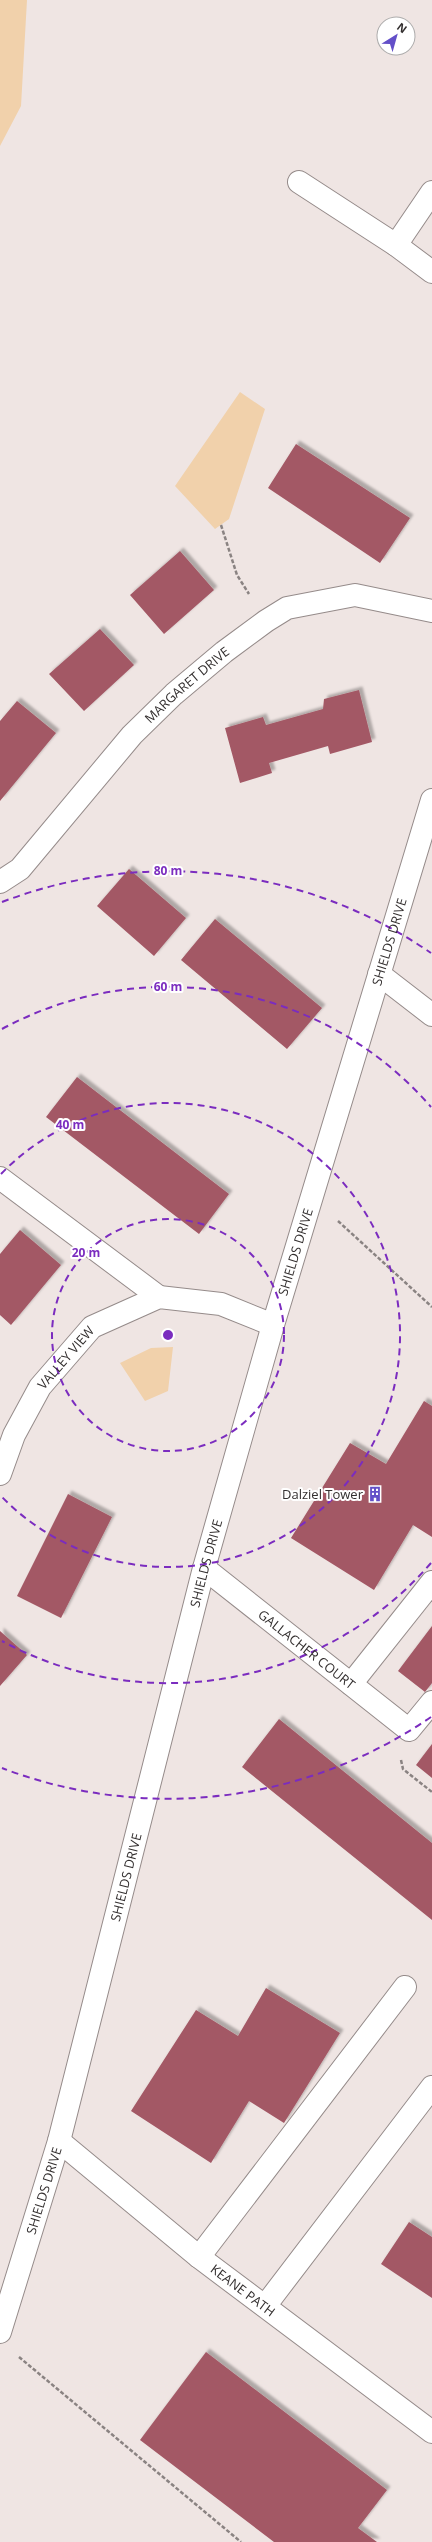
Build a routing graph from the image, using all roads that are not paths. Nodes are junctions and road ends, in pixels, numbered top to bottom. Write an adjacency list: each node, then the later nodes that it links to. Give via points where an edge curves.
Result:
1 (299, 182): 3 (street)
2 (432, 192): 3 (street)
3 (396, 245): 4 (street)
4 (432, 272)
5 (432, 610): 7 (street, MARGARET DRIVE, via 355,595 288,608 266,621 174,694 132,735 20,869)
6 (432, 800): 8 (street, SHIELDS DRIVE)
7 (0, 882)
8 (378, 974): 9 (street); 12 (street, SHIELDS DRIVE)
9 (432, 1015)
10 (0, 1178): 11 (street)
11 (159, 1297): 12 (street, via 221,1304); 13 (street, VALLEY VIEW, via 92,1327 40,1387 14,1435)
12 (272, 1325): 14 (street, SHIELDS DRIVE)
13 (0, 1474)
14 (204, 1568): 16 (street, GALLACHER COURT); 20 (street, SHIELDS DRIVE)
15 (432, 1582): 16 (street)
16 (351, 1684): 17 (street, GALLACHER COURT, via 410,1730)
17 (432, 1702)
18 (405, 1987): 21 (street)
19 (432, 2087): 22 (street)
20 (59, 2141): 21 (street, KEANE PATH); 23 (street, SHIELDS DRIVE)
21 (199, 2257): 22 (street, KEANE PATH)
22 (265, 2306): 24 (street, KEANE PATH)
23 (0, 2332)
24 (432, 2432)

